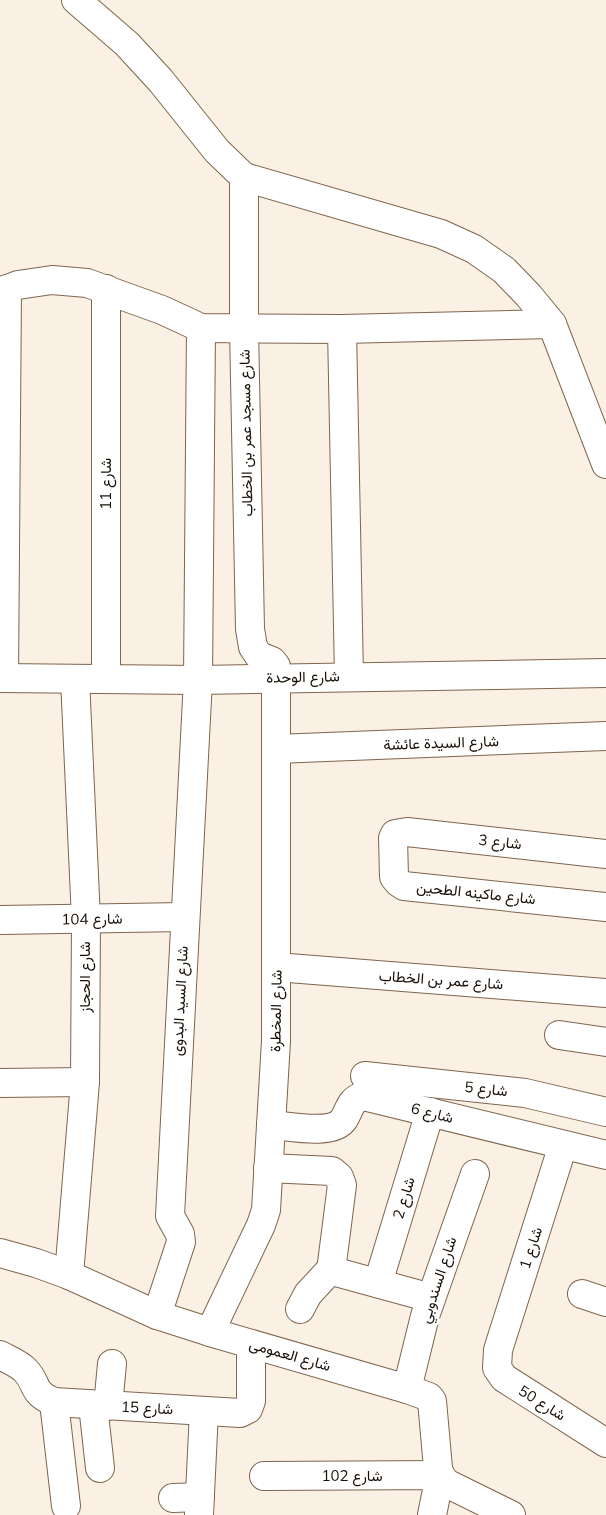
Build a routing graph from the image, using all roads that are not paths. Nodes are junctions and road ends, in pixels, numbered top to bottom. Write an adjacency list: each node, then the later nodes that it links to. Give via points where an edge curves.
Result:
1 (76, 0): 2 (street, via 127,44 216,151)
2 (244, 177): 5 (street, via 441,234 474,249 504,270); 7 (street, شارع مسجد عمر بن الخطاب)
3 (106, 289): 4 (street, via 86,283 52,280 18,285); 6 (street); 15 (street, شارع 11)
4 (4, 291): 12 (street)
5 (552, 324): 8 (street); 9 (street)
6 (201, 328): 7 (street); 16 (street, شارع السيد البدوى)
7 (244, 328): 8 (street); 13 (street, شارع مسجد عمر بن الخطاب, via 250,630 253,647 259,656 276,666)
8 (342, 329): 11 (street)
9 (606, 464)
10 (606, 673): 11 (street, شارع الوحدة)
11 (349, 676): 13 (street, شارع الوحدة)
12 (2, 678): 14 (street, شارع الوحدة)
13 (276, 678): 16 (street, شارع الوحدة); 18 (street, شارع المخطرة)
14 (76, 679): 15 (street, شارع الوحدة); 23 (street, شارع الحجاز)
15 (106, 679): 16 (street, شارع الوحدة)
16 (198, 680): 22 (street, شارع السيد البدوى)
17 (606, 736): 18 (street, شارع السيدة عائشة)
18 (276, 749): 25 (street, شارع المخطرة)
19 (395, 834): 20 (street, شارع 3, via 407,832); 21 (street, شارع ماكينه الطحين, via 392,870 394,877 404,886)
20 (606, 854)
21 (606, 908)
22 (184, 917): 23 (street, شارع 104); 45 (street, شارع السيد البدوى, via 170,1216 181,1242)
23 (86, 919): 24 (street, شارع 104); 30 (street, شارع الحجاز)
24 (0, 920)
25 (276, 967): 26 (street, شارع عمر بن الخطاب); 34 (street, شارع المخطرة)
26 (606, 993)
27 (559, 1035): 28 (street)
28 (606, 1042)
29 (365, 1076): 33 (street, شارع 5, via 524,1093)
30 (85, 1082): 31 (street); 41 (street, شارع الحجاز)
31 (0, 1083)
32 (430, 1112): 34 (street, شارع 6, via 363,1096 352,1102 343,1121 335,1127); 35 (street, شارع 6); 42 (street, شارع 2)
33 (606, 1112)
34 (271, 1125): 37 (street, شارع المخطرة)
35 (563, 1145): 36 (street, شارع 6); 48 (street, شارع 1)
36 (606, 1155)
37 (268, 1168): 40 (street, via 332,1171 339,1177 342,1184); 46 (street, شارع المخطرة, via 266,1210 261,1225)
38 (475, 1174): 43 (street, شارع السندوبي)
39 (0, 1253): 41 (street, شارع العمومى)
40 (333, 1267): 42 (street, via 336,1272); 44 (street, via 308,1294)
41 (69, 1275): 45 (street, شارع العمومى)
42 (378, 1283): 43 (street)
43 (431, 1298): 51 (street, شارع السندوبي)
44 (300, 1309)
45 (156, 1315): 46 (street, شارع العمومى)
46 (210, 1332): 47 (street, شارع العمومى)
47 (252, 1344): 51 (street, شارع العمومى); 54 (street, شارع 15, via 251,1401 248,1409 240,1413)
48 (498, 1350): 55 (street, شارع 50, via 497,1368 504,1378)
49 (0, 1355): 52 (street, via 18,1364 42,1397)
50 (112, 1364): 53 (street)
51 (407, 1389): 57 (street, شارع العمومى, via 432,1401)
52 (54, 1402): 53 (street, شارع 15); 60 (street)
53 (101, 1406): 54 (street, شارع 15); 56 (street)
54 (204, 1411): 61 (street)
55 (606, 1444)
56 (100, 1468)
57 (440, 1475): 58 (street, شارع 102); 62 (street); 63 (street, via 446,1483)
58 (264, 1476)
59 (173, 1498): 61 (street)
60 (66, 1506)
61 (199, 1506)
62 (432, 1515)
63 (511, 1515)

